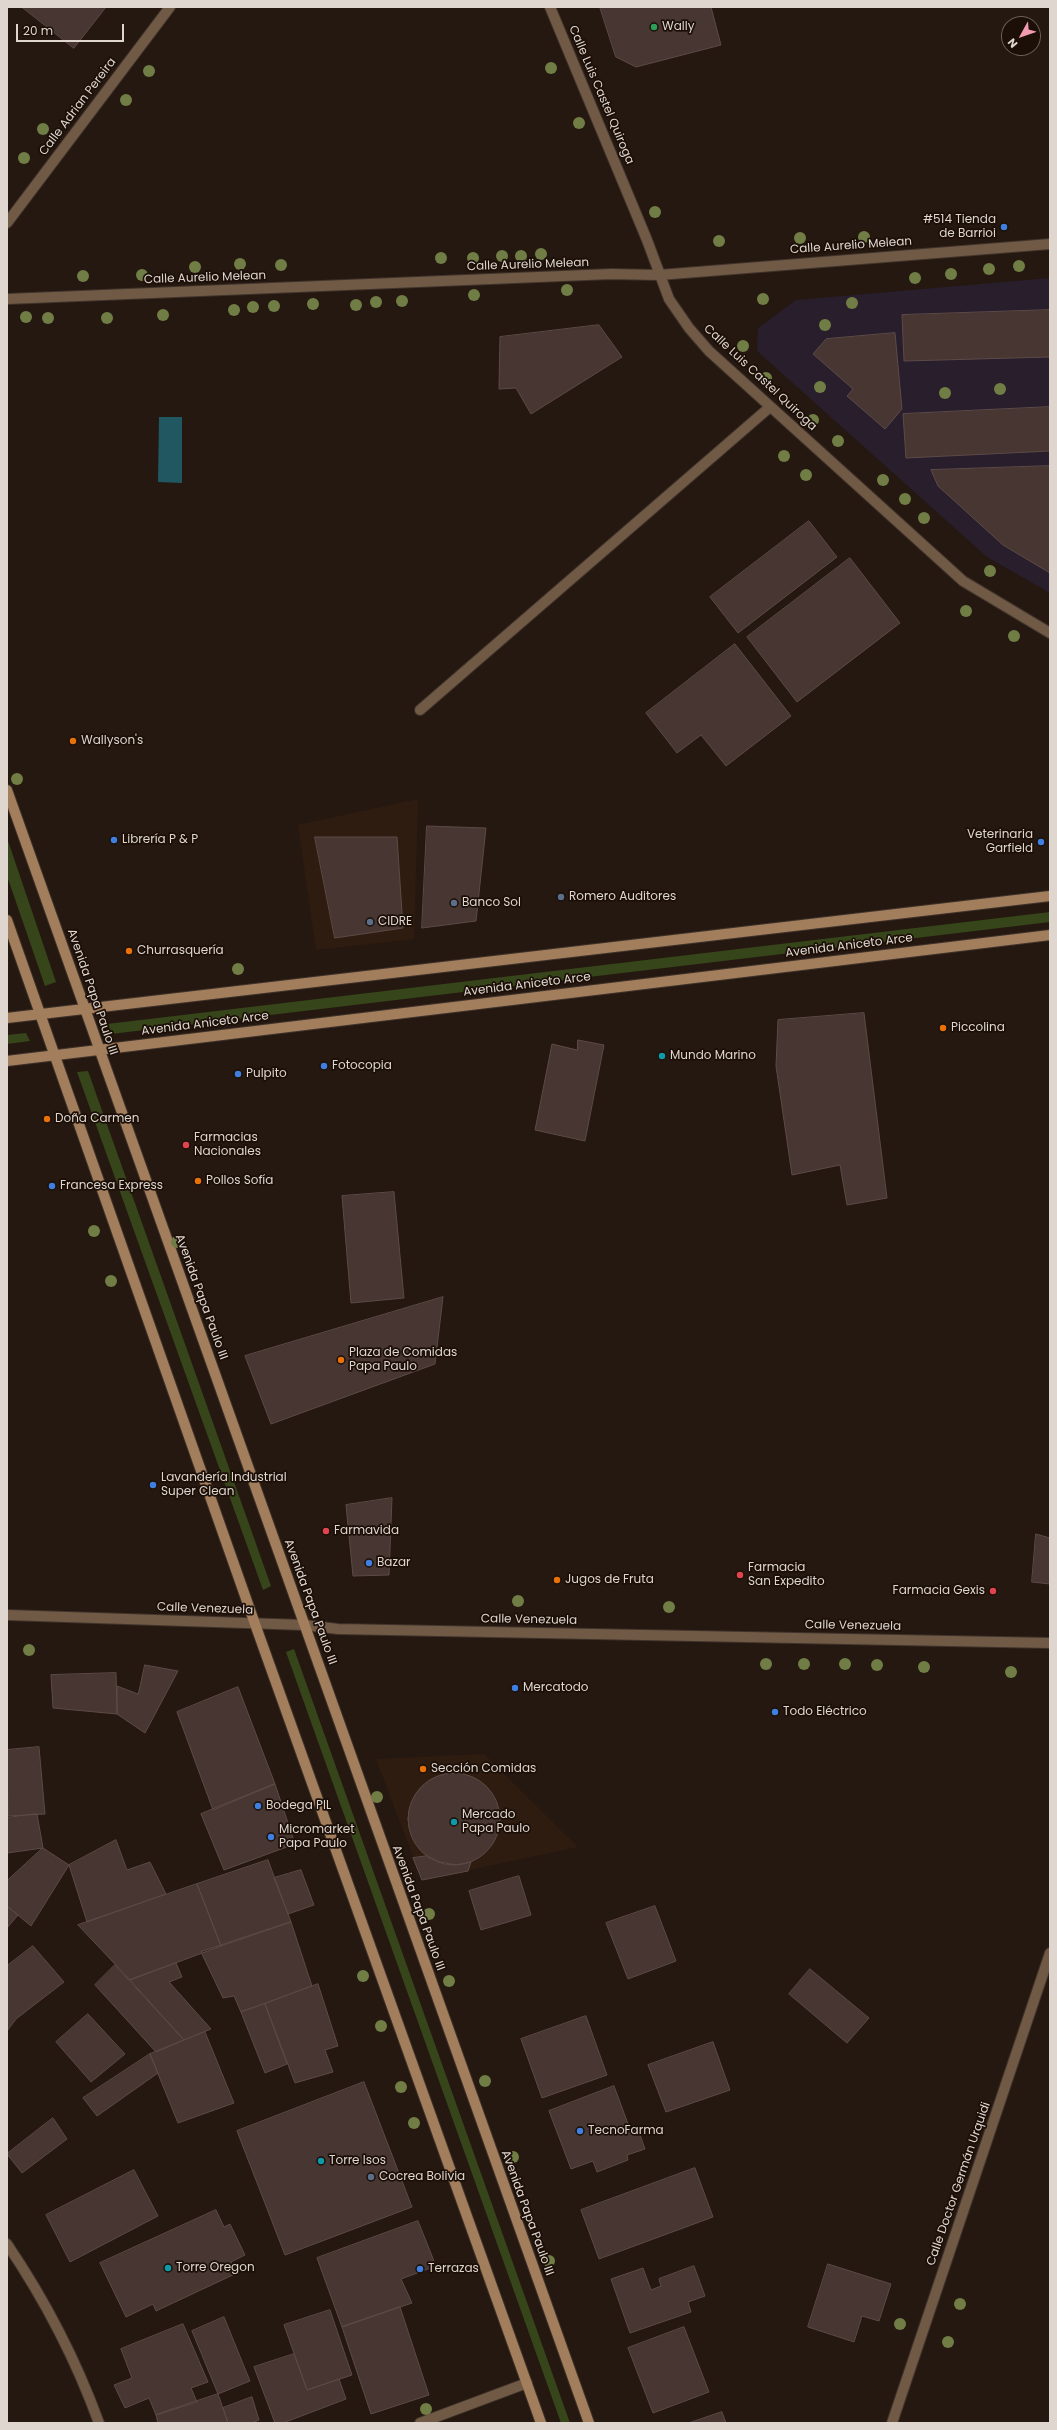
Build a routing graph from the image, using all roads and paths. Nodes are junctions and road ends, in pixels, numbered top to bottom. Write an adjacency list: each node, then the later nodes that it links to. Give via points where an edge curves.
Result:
1 (170, 7): 3 (street, Calle Adrian Pereira)
2 (550, 7): 5 (street, Calle Luis Castel Quiroga, via 647,240)
3 (7, 223)
4 (1050, 244): 5 (street, Calle Aurelio Melean)
5 (659, 275): 6 (street, Calle Aurelio Melean, via 611,274); 7 (street, Calle Luis Castel Quiroga, via 669,298 689,328 709,351)
6 (7, 299)
7 (770, 407): 8 (street, Calle Luis Castel Quiroga, via 963,581); 9 (street)
8 (1050, 632)
9 (420, 710)
10 (7, 790): 14 (main road, Avenida Papa Paulo III)
11 (1050, 896): 14 (main road)
12 (7, 920): 15 (main road)
13 (1050, 936): 17 (main road, Avenida Aniceto Arce)
14 (84, 1010): 15 (main road); 17 (main road, Avenida Papa Paulo III)
15 (41, 1015): 16 (main road); 18 (main road)
16 (7, 1018)
17 (98, 1050): 18 (main road, Avenida Aniceto Arce); 22 (main road, Avenida Papa Paulo III)
18 (55, 1055): 19 (main road, Avenida Aniceto Arce); 21 (main road)
19 (7, 1061)
20 (7, 1615): 21 (street, Calle Venezuela)
21 (255, 1624): 22 (street, Calle Venezuela); 26 (main road)
22 (304, 1625): 23 (street, Calle Venezuela, via 346,1629); 30 (main road, Avenida Papa Paulo III)
23 (1050, 1643)
24 (1050, 1953): 31 (street, Calle Doctor Germán Urquidi)
25 (7, 2244): 27 (street, via 33,2282 81,2375)
26 (527, 2383): 28 (street); 29 (main road)
27 (99, 2423)
28 (420, 2423)
29 (541, 2423)
30 (588, 2423)
31 (892, 2423)

